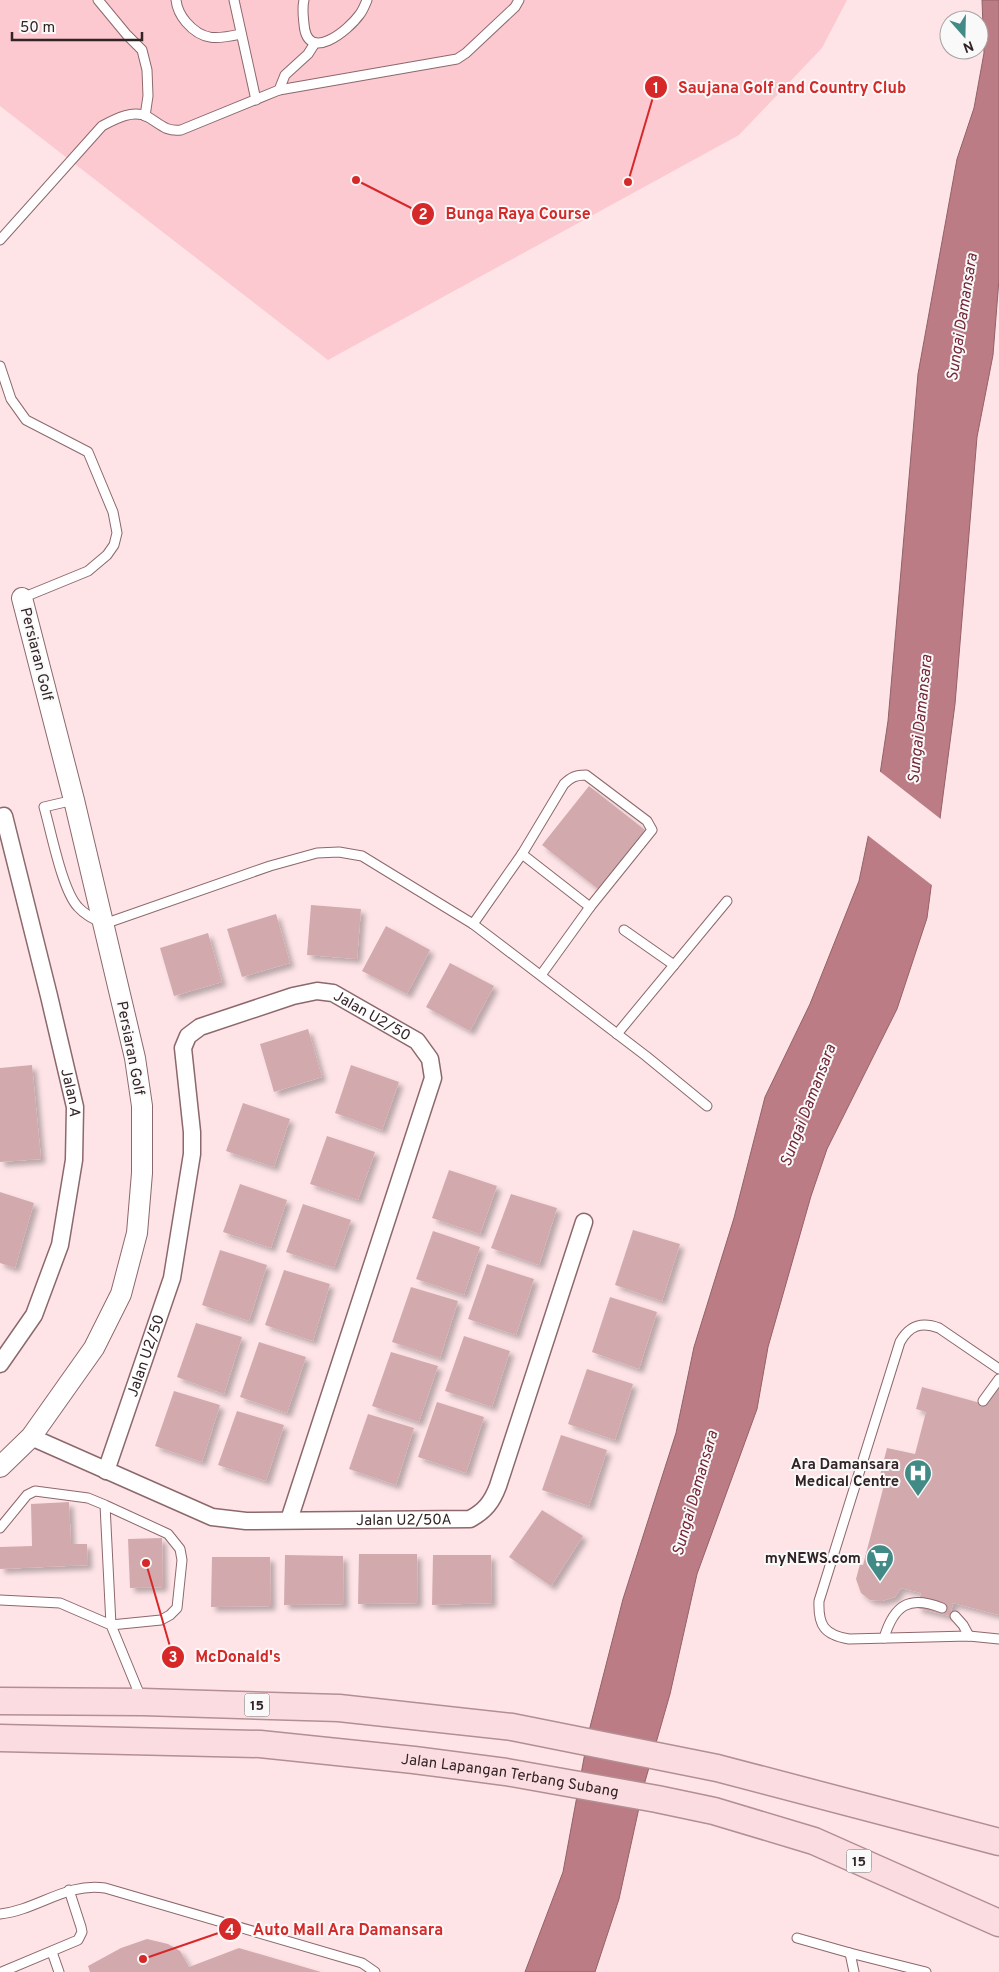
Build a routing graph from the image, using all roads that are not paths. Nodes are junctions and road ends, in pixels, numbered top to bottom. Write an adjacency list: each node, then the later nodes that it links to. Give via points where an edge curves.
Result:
1 (98, 0): 11 (lane, via 142,50 147,70)
2 (176, 0): 7 (lane, via 180,15 196,33 207,38)
3 (234, 0): 7 (lane)
4 (304, 0): 8 (lane, via 304,32)
5 (367, 0): 8 (lane, via 359,15 341,33 324,43)
6 (519, 0): 9 (lane, via 487,33 456,58)
7 (241, 34): 10 (lane)
8 (315, 43): 9 (lane, via 285,75)
9 (279, 90): 10 (lane)
10 (256, 100): 11 (lane, via 180,130 167,130)
11 (146, 116): 12 (lane, via 118,117 102,126)
12 (0, 240)
13 (0, 366): 14 (lane, via 11,399 26,420 88,452 113,512 117,533 107,555 88,571)
14 (22, 598): 15 (street, Persiaran Golf)
15 (74, 800): 20 (street, Persiaran Golf); 20 (lane, via 44,807 67,889 86,915)
16 (0, 817): 28 (street, Jalan A, via 4,816 75,1107 74,1160 60,1245 34,1315)
17 (522, 854): 19 (lane); 19 (lane, via 564,784 578,775 586,775 647,821 652,830); 21 (lane)
18 (727, 901): 23 (lane)
19 (590, 907): 24 (lane)
20 (104, 924): 21 (lane, via 270,866 317,853 339,852 362,856); 32 (street, Persiaran Golf, via 135,1058 142,1106 142,1173 137,1233 121,1294 94,1348)
21 (473, 924): 24 (lane)
22 (624, 930): 23 (lane)
23 (674, 965): 25 (lane)
24 (541, 975): 25 (lane)
25 (617, 1034): 26 (lane)
26 (707, 1106)
27 (584, 1222): 36 (street, Jalan U2/50A, via 493,1501 470,1519)
28 (0, 1364)
29 (999, 1369): 43 (lane, via 930,1325 912,1328 900,1342 819,1601 823,1627 834,1637)
30 (999, 1379): 31 (lane)
31 (983, 1401)
32 (31, 1437): 33 (street, Persiaran Golf); 34 (street, Jalan U2/50A)
33 (0, 1467)
34 (106, 1471): 36 (street, Jalan U2/50A, via 212,1517 246,1521); 36 (street, Jalan U2/50, via 172,1278 192,1154 183,1048 188,1036 200,1027 293,996 317,991 333,993 417,1041 430,1059 433,1078)
35 (105, 1506): 37 (lane, via 88,1498 35,1491 27,1495); 41 (lane); 41 (lane, via 168,1534 180,1549 182,1560 177,1608 170,1616 161,1620)
36 (289, 1520)
37 (0, 1528)
38 (0, 1600): 41 (lane, via 60,1603)
39 (942, 1608): 43 (lane, via 924,1602 910,1603 889,1619)
40 (955, 1616): 42 (lane)
41 (111, 1625): 46 (lane)
42 (969, 1636): 43 (lane); 44 (lane)
43 (884, 1638)
44 (999, 1639)
45 (0, 1701): 46 (main road, 15)
46 (143, 1702): 48 (main road, 15, via 340,1708 512,1727 717,1768)
47 (0, 1738): 51 (main road, Jalan Lapangan Terbang Subang / 15, via 260,1744 506,1772 657,1799 714,1811 814,1841)
48 (996, 1839)
49 (69, 1890): 50 (lane, via 17,1911); 53 (lane, via 81,1936 74,1943); 57 (lane, via 91,1886 105,1888 362,1962)
50 (0, 1914)
51 (999, 1923)
52 (797, 1938): 54 (lane)
53 (52, 1952): 55 (lane); 56 (lane)
54 (850, 1953): 58 (lane); 59 (lane)
55 (2, 1972)
56 (59, 1972)
57 (375, 1972)
58 (854, 1972)
59 (926, 1972)

